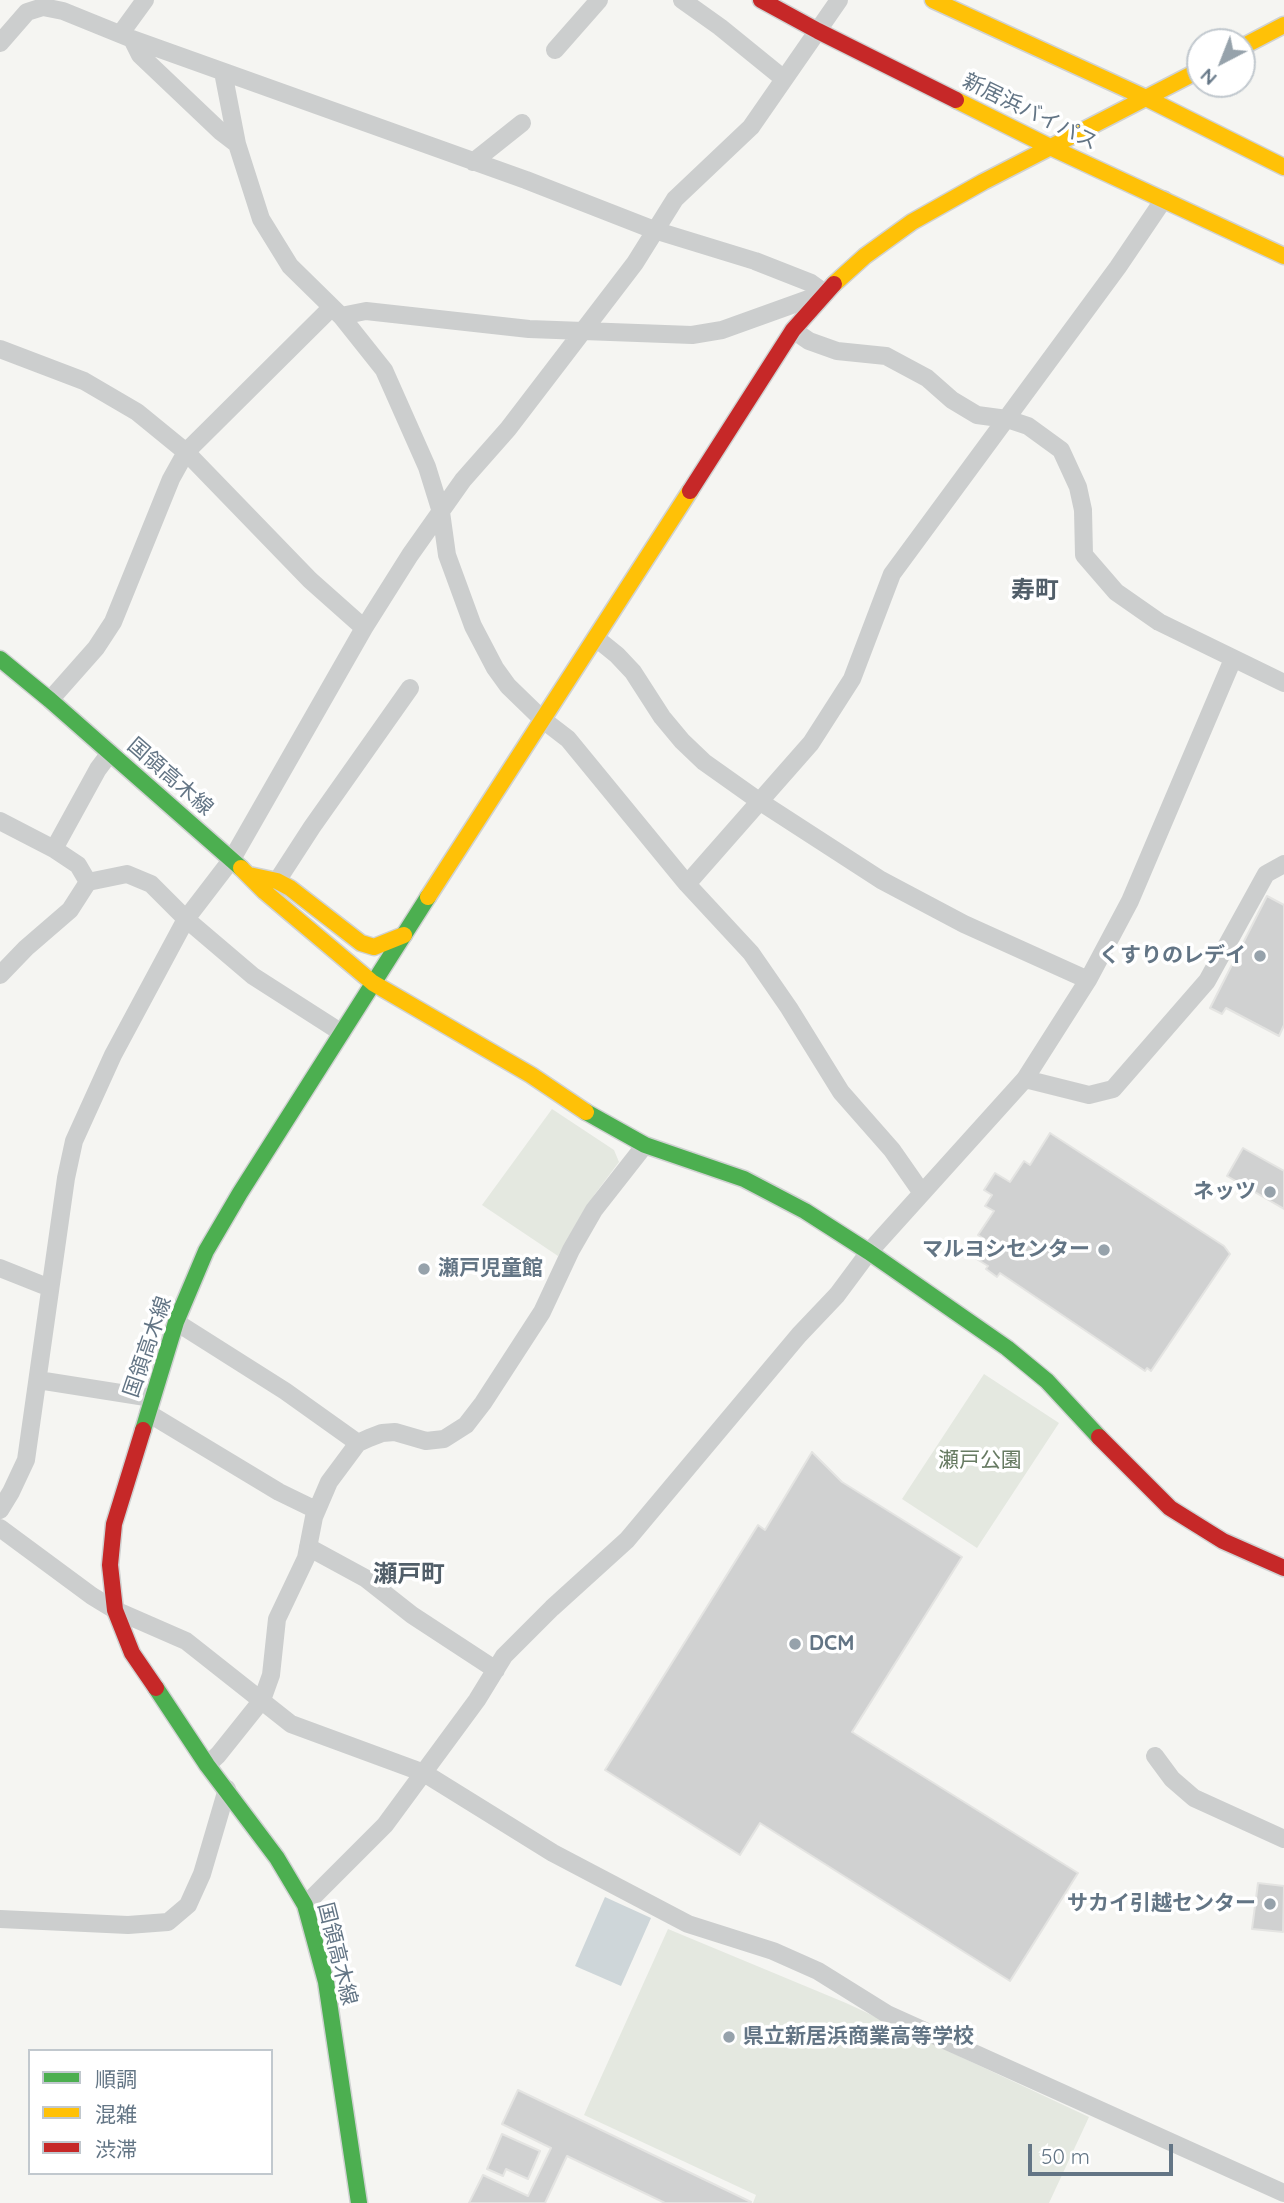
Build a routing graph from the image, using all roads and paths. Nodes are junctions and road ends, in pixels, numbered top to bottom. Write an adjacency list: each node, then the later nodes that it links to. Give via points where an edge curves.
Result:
1 (145, 0): 10 (street)
2 (599, 0): 13 (street)
3 (682, 0): 16 (street)
4 (761, 0): 9 (main road, 新居浜バイパス)
5 (839, 0): 9 (street)
6 (933, 0): 17 (main road)
7 (41, 3): 10 (street); 12 (street)
8 (1284, 25): 11 (main road)
9 (818, 31): 16 (street); 20 (main road, 新居浜バイパス)
10 (126, 36): 14 (street); 19 (street, via 140,55)
11 (1256, 40)
12 (0, 43)
13 (555, 50)
14 (223, 72): 19 (street); 21 (street)
15 (1186, 77): 17 (main road)
16 (784, 79): 24 (street, via 751,127 675,199)
17 (1146, 98): 20 (main road); 22 (main road)
18 (522, 123): 21 (street)
19 (237, 145): 27 (street, via 261,219 290,266)
20 (1050, 147): 23 (main road, 新居浜バイパス); 26 (main road, via 912,222)
21 (473, 162): 24 (street)
22 (1284, 167)
23 (1164, 199): 25 (main road, 新居浜バイパス); 31 (street)
24 (654, 230): 26 (street, via 755,261); 28 (street)
25 (1284, 256)
26 (825, 293): 28 (street, via 722,330 692,335); 29 (main road)
27 (336, 311): 28 (street); 32 (street); 33 (street, via 384,370 427,467)
28 (584, 330): 33 (street)
29 (793, 330): 31 (street, via 837,351 886,356 977,415); 35 (main road)
30 (0, 349): 32 (street, via 84,381 137,412)
31 (1007, 419): 37 (street, via 1028,426 1060,450 1078,487 1084,555 1116,592 1159,622); 43 (street, via 892,574 852,679 811,743)
32 (186, 452): 34 (street, via 310,580); 40 (street, via 113,622)
33 (441, 512): 34 (street); 41 (street, via 447,555 474,626 508,686)
34 (364, 628): 46 (street)
35 (596, 638): 41 (main road); 43 (street, via 633,672 682,741)
36 (0, 659): 40 (main road, 国領高木線)
37 (1233, 659): 38 (street); 55 (street, via 1130,901)
38 (1284, 683)
39 (410, 688): 49 (street)
40 (50, 700): 42 (main road, 国領高木線)
41 (542, 719): 51 (street, via 569,739); 53 (main road)
42 (110, 753): 45 (street); 46 (main road, 国領高木線)
43 (759, 801): 51 (street); 55 (street, via 881,880)
44 (0, 821): 45 (street)
45 (54, 849): 50 (street, via 78,864)
46 (232, 859): 48 (main road, 国領高木線); 52 (street)
47 (1284, 864): 58 (street, via 1266,874 1207,981 1113,1089 1089,1095)
48 (248, 875): 49 (main road); 56 (main road, 国領高木線)
49 (277, 881): 53 (main road, via 361,943 374,947)
50 (88, 882): 52 (street, via 127,874 151,884); 54 (street, via 70,910)
51 (687, 884): 60 (street, via 751,953 841,1092)
52 (186, 919): 57 (street, via 253,976); 63 (street, via 113,1055 74,1141)
53 (404, 935): 56 (main road)
54 (0, 975)
55 (1088, 980): 58 (street)
56 (373, 983): 57 (main road, 国領高木線); 59 (main road)
57 (342, 1033): 64 (main road, 国領高木線, via 206,1251)
58 (1025, 1079): 60 (street)
59 (645, 1145): 61 (main road, via 744,1179); 67 (street, via 594,1210 542,1312 466,1425 444,1439 426,1441 395,1432)
60 (922, 1193): 61 (street)
61 (869, 1252): 72 (main road, via 1047,1381 1170,1508 1223,1541); 74 (street, via 837,1296 627,1540 552,1608)
62 (0, 1268): 63 (street)
63 (50, 1288): 65 (street)
64 (176, 1322): 66 (main road, 国領高木線); 67 (street)
65 (38, 1380): 66 (street); 68 (street, via 26,1460)
66 (150, 1405): 69 (street, via 279,1492); 73 (main road, 国領高木線, via 114,1524 110,1565)
67 (358, 1443): 69 (street, via 329,1482)
68 (0, 1510)
69 (316, 1510): 71 (street)
70 (0, 1528): 73 (street)
71 (308, 1547): 74 (street, via 365,1578); 75 (street, via 277,1619 271,1675)
72 (1284, 1568)
73 (115, 1610): 75 (street, via 186,1641); 77 (main road, 国領高木線, via 132,1653)
74 (496, 1670): 78 (street)
75 (262, 1700): 77 (street); 78 (street, via 291,1724)
76 (1155, 1756): 80 (street, via 1194,1798)
77 (207, 1765): 79 (main road, 国領高木線)
78 (424, 1773): 81 (street, via 385,1825); 83 (street, via 553,1853 688,1924 773,1951 818,1971 887,2014)
79 (227, 1789): 81 (main road, 国領高木線); 82 (street, via 202,1874 188,1905 168,1922 128,1925)
80 (1284, 1839)
81 (305, 1905): 84 (main road, 国領高木線, via 326,1982)
82 (0, 1919)
83 (1284, 2193)
84 (359, 2203)

